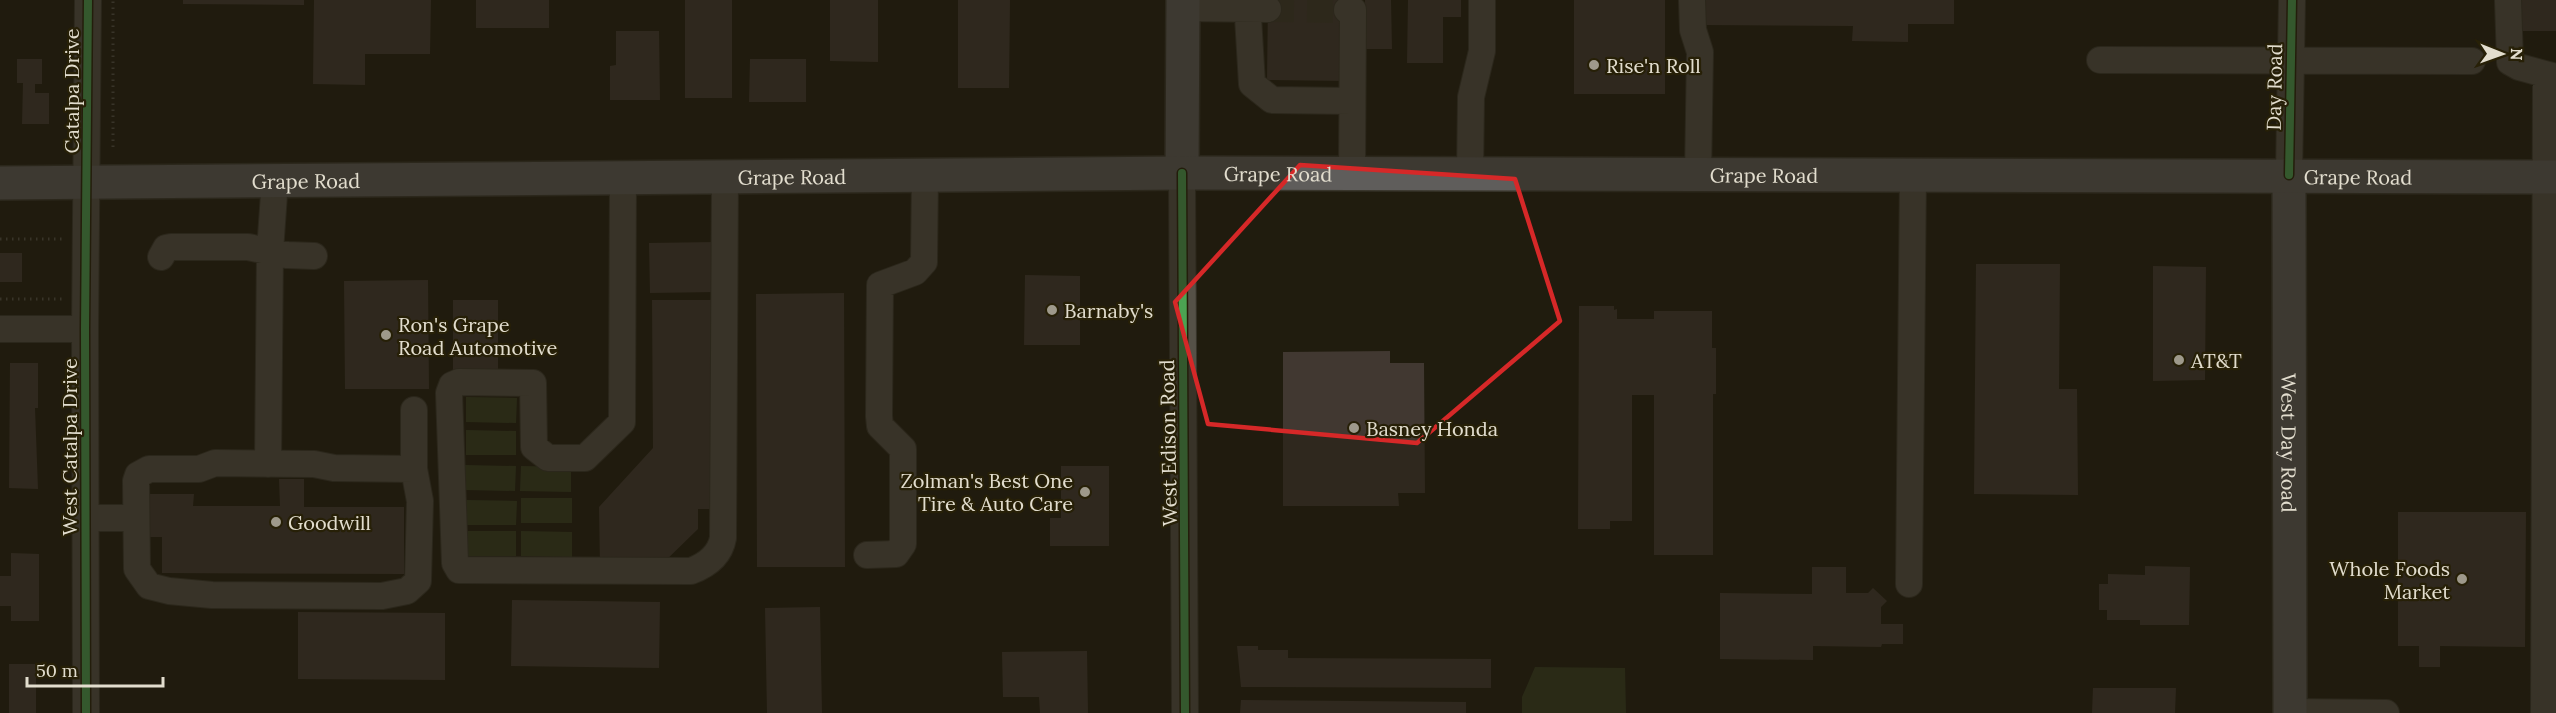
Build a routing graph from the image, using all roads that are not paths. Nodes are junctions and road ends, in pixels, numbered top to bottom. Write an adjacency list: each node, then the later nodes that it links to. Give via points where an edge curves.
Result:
1 (88, 0): 25 (street, Catalpa Drive)
2 (1482, 0): 17 (street, via 1482,51 1471,97)
3 (1692, 0): 18 (street, via 1700,52)
4 (2292, 0): 10 (street, Day Road)
5 (2508, 0): 12 (street, via 2510,62)
6 (1183, 4): 7 (street); 14 (main road, West Edison Road)
7 (1254, 6): 13 (street, via 1252,84 1272,100)
8 (1347, 10): 13 (street, via 1353,10)
9 (2100, 60): 10 (street)
10 (2291, 60): 11 (street); 20 (street, Day Road)
11 (2472, 61)
12 (2551, 76): 23 (street)
13 (1352, 101): 15 (street)
14 (1182, 172): 15 (main road, Grape Road); 16 (main road, Grape Road); 40 (street, West Edison Road)
15 (1352, 174): 17 (main road, Grape Road)
16 (925, 175): 21 (main road, Grape Road); 37 (street, via 924,262 915,272 880,285 879,416 880,426 903,449 903,544 896,554)
17 (1470, 175): 18 (main road, Grape Road)
18 (1698, 175): 19 (main road, Grape Road)
19 (1913, 175): 20 (main road, Grape Road); 38 (street)
20 (2289, 175): 23 (main road, Grape Road); 41 (main road, West Day Road)
21 (725, 176): 22 (main road, Grape Road); 22 (street, via 722,546 702,567 680,572 456,568 450,388 455,383 533,383 534,447 548,458 585,458 621,422)
22 (623, 177): 24 (main road, Grape Road)
23 (2551, 177): 43 (street)
24 (275, 180): 25 (main road, Grape Road); 27 (street)
25 (87, 182): 26 (main road, Grape Road); 31 (street, West Catalpa Drive)
26 (0, 183)
27 (270, 251): 28 (street, via 248,247 171,247); 29 (street); 33 (street)
28 (161, 256)
29 (314, 256)
30 (0, 329): 31 (street)
31 (85, 329): 35 (street, West Catalpa Drive)
32 (414, 410): 34 (street)
33 (268, 464): 34 (street); 36 (street, via 215,463 199,469 149,469 138,475 136,481)
34 (414, 469): 36 (street, via 420,501 419,574 414,587 399,594 212,595 149,586 137,569)
35 (86, 518): 36 (street); 39 (street, West Catalpa Drive)
36 (135, 518)
37 (867, 555)
38 (1910, 584)
39 (87, 713)
40 (1185, 713)
41 (2290, 713): 42 (street)
42 (2386, 713)
43 (2544, 713)

